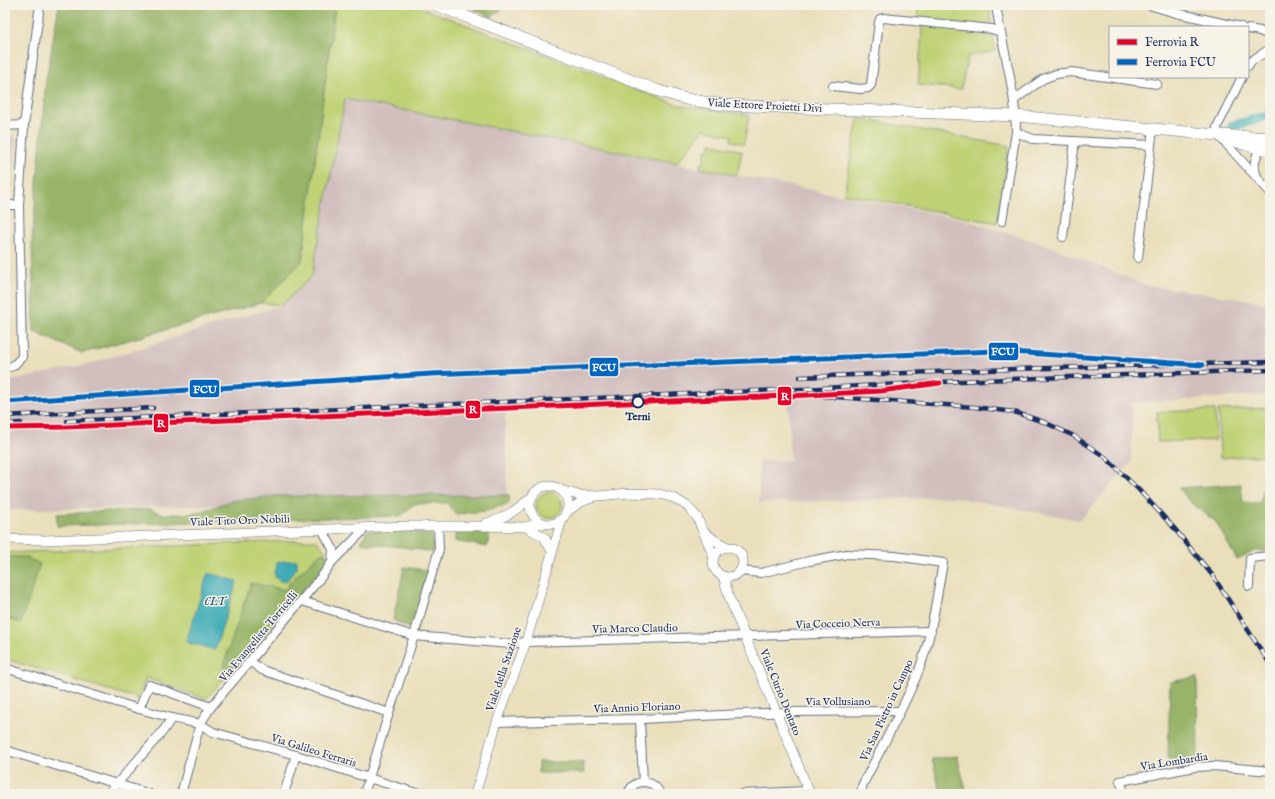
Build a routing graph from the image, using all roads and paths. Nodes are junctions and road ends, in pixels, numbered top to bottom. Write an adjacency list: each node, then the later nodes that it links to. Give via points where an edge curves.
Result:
1 (40, 5): 18 (street)
2 (436, 5): 17 (main road, Viale Ettore Proietti Divi, via 656,90 686,99 738,106)
3 (996, 5): 7 (street)
4 (1149, 5): 5 (street)
5 (1236, 26)
6 (1249, 28): 8 (street)
7 (1000, 32): 15 (street, via 883,18 879,22 871,85 861,89); 16 (street)
8 (1270, 36)
9 (1270, 49): 10 (street)
10 (1249, 64)
11 (1109, 77): 16 (street, via 1071,72 1056,74 1043,79)
12 (1114, 78): 14 (street)
13 (1242, 78): 22 (street, via 1217,128)
14 (1157, 84)
15 (833, 86)
16 (1014, 100): 17 (street)
17 (1016, 116): 20 (main road, Viale Ettore Proietti Divi); 21 (street)
18 (24, 125): 19 (street); 30 (street)
19 (5, 126)
20 (1153, 129): 22 (main road, Viale Ettore Proietti Divi); 25 (street)
21 (1016, 132): 24 (street, via 1033,139); 31 (street)
22 (1218, 134): 23 (main road, Viale Ettore Proietti Divi); 26 (main road, via 1246,145); 27 (street)
23 (1270, 138)
24 (1075, 141): 25 (street); 32 (street)
25 (1151, 145): 33 (street)
26 (1267, 147): 27 (street, via 1255,159 1254,171)
27 (1259, 180): 28 (street)
28 (1270, 192)
29 (5, 205): 30 (street)
30 (19, 205): 34 (street, via 22,357 13,366)
31 (1002, 221)
32 (1063, 237)
33 (1138, 258)
34 (5, 368)
35 (560, 490): 36 (street, via 578,495); 37 (street, via 545,487 535,492); 38 (street, via 567,500)
36 (599, 496): 38 (street, via 581,502); 45 (street, Viale Curio Dentato, via 628,493 659,494 674,498 687,506 697,517)
37 (532, 497): 39 (street, via 530,510 533,516); 41 (street, Viale Tito Oro Nobili, via 497,521)
38 (564, 515): 39 (street, via 553,524); 51 (street, Viale della Stazione)
39 (543, 523): 42 (street, Viale Tito Oro Nobili)
40 (438, 526): 41 (street, Viale Tito Oro Nobili); 43 (street, Viale Tito Oro Nobili); 61 (street, via 439,549)
41 (475, 526): 42 (street, Viale Tito Oro Nobili)
42 (526, 527): 51 (street, via 544,537)
43 (366, 528): 44 (street, Viale Tito Oro Nobili); 54 (street, Via Evangelista Torricelli)
44 (322, 529): 48 (street, Viale Tito Oro Nobili); 54 (street, via 333,549)
45 (702, 530): 50 (street); 53 (street, Viale Curio Dentato)
46 (5, 533): 48 (street)
47 (5, 540): 48 (street, Viale Tito Oro Nobili)
48 (44, 540): 49 (street)
49 (5, 544)
50 (727, 547): 53 (street, via 722,548); 55 (street, via 735,548 741,554 743,560)
51 (552, 551): 63 (street, Viale della Stazione)
52 (1270, 556): 57 (street, via 1250,558)
53 (714, 557): 56 (street, Viale Curio Dentato, via 714,566)
54 (332, 562): 59 (street, Via Evangelista Torricelli)
55 (737, 573): 56 (street); 58 (street); 60 (street, Via San Pietro in Campo, via 761,573 847,554 895,556 943,563)
56 (723, 576): 58 (street, Viale Curio Dentato)
57 (1249, 586)
58 (730, 600): 62 (street, Viale Curio Dentato)
59 (302, 601): 61 (street, Via Marco Claudio); 64 (street, Via Evangelista Torricelli)
60 (931, 631): 62 (street, Via Cocceio Nerva); 68 (street, Via San Pietro in Campo, via 919,670)
61 (414, 636): 63 (street, Via Marco Claudio, via 510,644); 69 (street)
62 (746, 636): 63 (street, Via Marco Claudio); 70 (street, Viale Curio Dentato)
63 (526, 642): 73 (street, Viale della Stazione)
64 (251, 662): 66 (street, Via Evangelista Torricelli); 69 (street, via 262,670)
65 (5, 668): 67 (street, Via Galileo Ferraris)
66 (211, 707): 67 (street, via 149,686); 74 (street, Via Evangelista Torricelli)
67 (139, 709): 71 (street, Via Galileo Ferraris)
68 (900, 712): 70 (street, Via Vollusiano); 92 (street, Via San Pietro in Campo, via 862,786)
69 (388, 713): 78 (street)
70 (777, 713): 72 (street, Via Annio Floriano); 81 (street, Viale Curio Dentato)
71 (172, 718): 74 (street, Via Galileo Ferraris); 80 (street)
72 (640, 719): 73 (street, Via Annio Floriano); 79 (street)
73 (497, 722): 88 (street, Viale della Stazione)
74 (200, 724): 76 (street, Via Galileo Ferraris, via 213,732); 84 (street, Via Evangelista Torricelli)
75 (5, 750): 80 (street)
76 (296, 755): 78 (street, Via Galileo Ferraris); 85 (street)
77 (1270, 771): 93 (street, Via Lombardia, via 1195,766 1120,780)
78 (369, 778): 86 (street); 87 (street, Via Galileo Ferraris)
79 (643, 782): 89 (street, via 633,786); 90 (street, via 654,784)
80 (116, 784): 82 (street); 83 (street)
81 (809, 792): 91 (street)
82 (108, 794)
83 (150, 794)
84 (181, 794)
85 (284, 794)
86 (364, 794)
87 (423, 794)
88 (475, 794)
89 (628, 794)
90 (660, 794)
91 (741, 794)
92 (862, 794)
93 (1125, 794)

